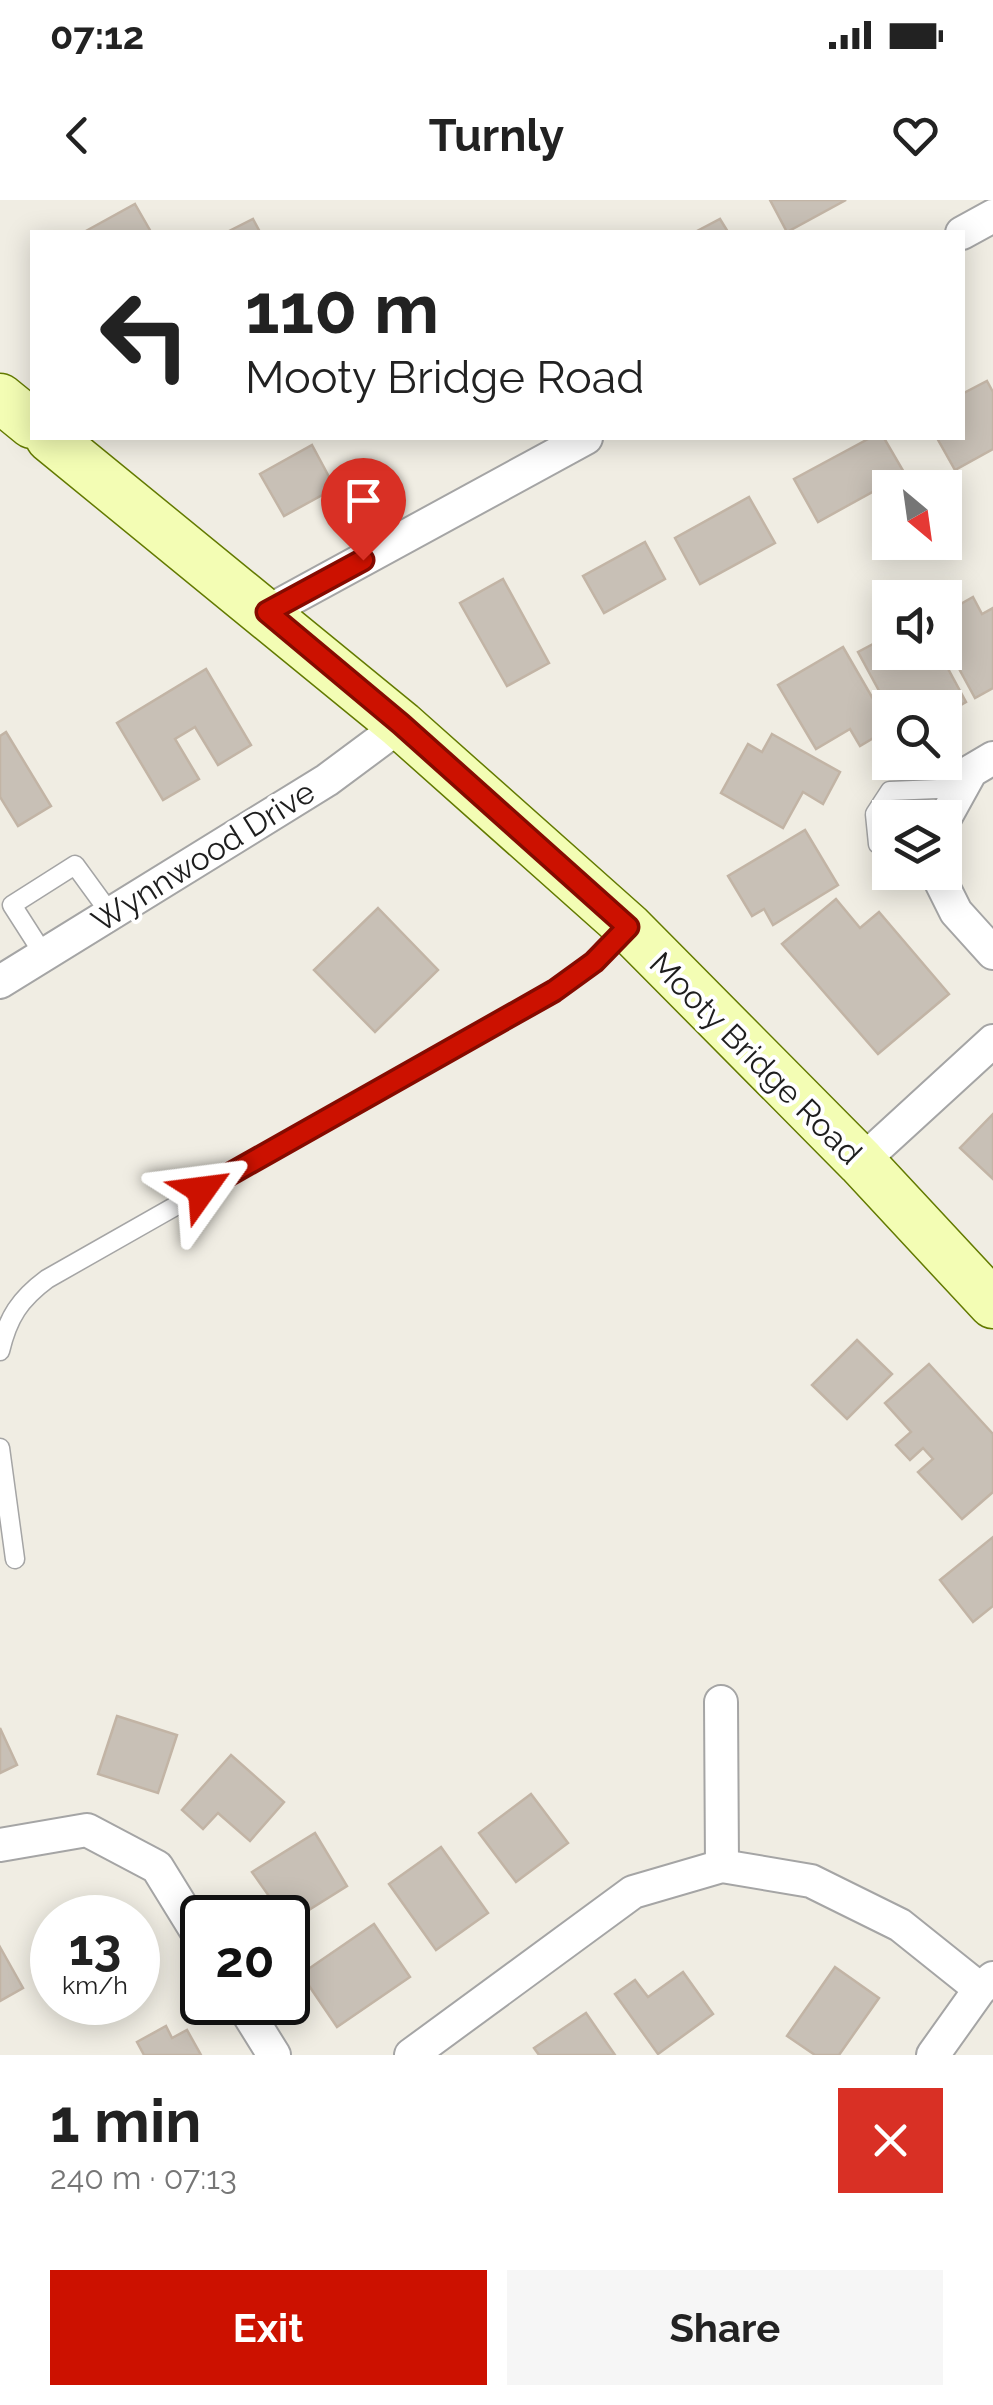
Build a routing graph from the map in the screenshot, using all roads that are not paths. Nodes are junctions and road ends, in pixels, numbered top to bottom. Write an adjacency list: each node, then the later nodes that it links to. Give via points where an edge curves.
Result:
1 (993, 216): 2 (street)
2 (965, 231)
3 (0, 398): 4 (main road)
4 (30, 422)
5 (52, 440): 7 (main road, Mooty Bridge Road)
6 (582, 440): 7 (street)
7 (267, 612): 8 (main road, Mooty Bridge Road)
8 (401, 724): 14 (street, Wynnwood Drive, via 327,780); 15 (main road, Mooty Bridge Road)
9 (993, 758): 10 (street, via 971,771)
10 (961, 788): 11 (lane, via 890,791); 12 (street)
11 (885, 800)
12 (955, 800)
13 (943, 890): 16 (street)
14 (110, 913): 17 (street, Wynnwood Drive); 17 (lane, via 75,865 12,905)
15 (628, 927): 20 (main road, Mooty Bridge Road); 22 (lane, via 554,991 47,1278 14,1310)
16 (993, 953)
17 (44, 955): 18 (street, Wynnwood Drive)
18 (0, 982)
19 (993, 1041): 20 (street)
20 (861, 1162): 21 (main road, Mooty Bridge Road)
21 (993, 1304)
22 (0, 1350)
23 (0, 1448): 24 (lane)
24 (16, 1559)
25 (721, 1702): 27 (street)
26 (0, 1844): 28 (street, via 86,1830 157,1867)
27 (722, 1866): 29 (street, via 811,1881 900,1925); 32 (street, via 633,1892)
28 (180, 1904)
29 (987, 1983): 33 (street)
30 (255, 2025): 31 (street)
31 (274, 2055)
32 (411, 2055)
33 (933, 2055)

